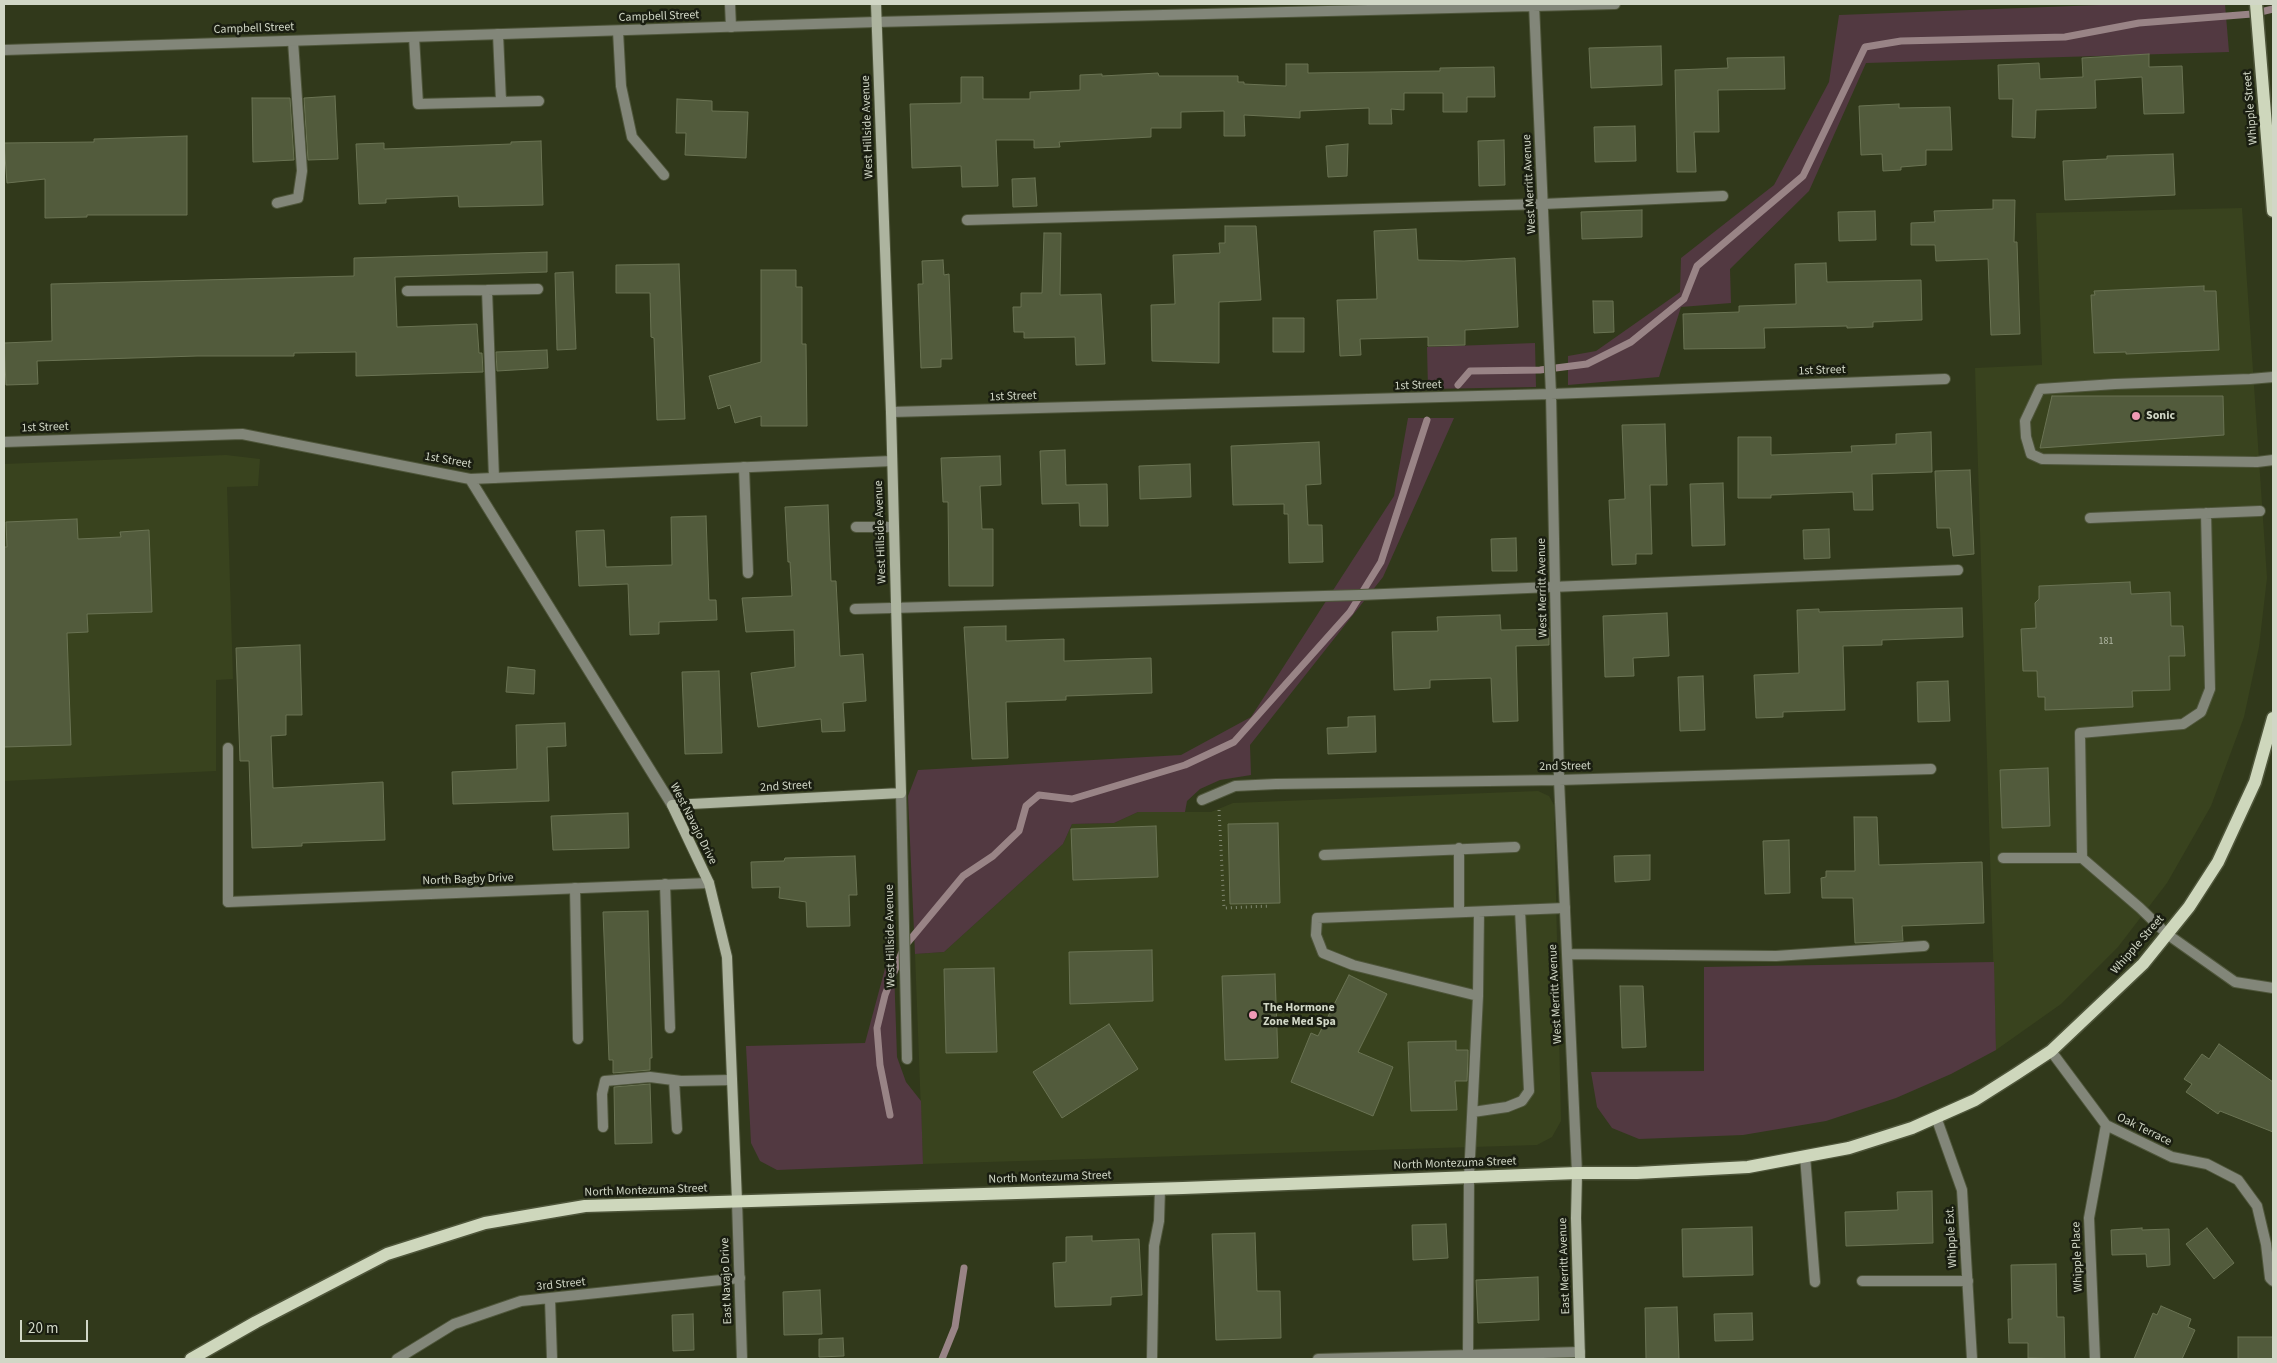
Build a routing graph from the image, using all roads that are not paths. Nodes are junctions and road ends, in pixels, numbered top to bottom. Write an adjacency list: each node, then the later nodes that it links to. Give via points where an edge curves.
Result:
1 (730, 4): 7 (street)
2 (876, 4): 6 (street, West Hillside Avenue)
3 (1615, 4): 5 (street, Campbell Street)
4 (2256, 4): 19 (main road, Whipple Street)
5 (1534, 5): 6 (street, Campbell Street); 18 (street, West Merritt Avenue)
6 (876, 22): 7 (street, Campbell Street); 27 (street, West Hillside Avenue)
7 (731, 27): 8 (street, Campbell Street)
8 (618, 31): 9 (street, Campbell Street); 15 (street, via 621,86 632,137)
9 (498, 34): 10 (street, Campbell Street); 14 (street)
10 (414, 37): 11 (street, Campbell Street); 14 (street, via 418,104)
11 (293, 41): 12 (street, Campbell Street); 17 (street, via 302,171 298,198)
12 (4, 50)
13 (539, 101): 14 (street)
14 (501, 102)
15 (664, 175)
16 (1722, 196): 18 (street)
17 (277, 203)
18 (1543, 204): 20 (street); 26 (street, West Merritt Avenue)
19 (2273, 211)
20 (967, 220)
21 (538, 289): 22 (street)
22 (487, 290): 23 (street); 32 (street)
23 (407, 291)
24 (2273, 376): 29 (street, via 2250,380 2040,389 2025,421 2031,454 2042,459)
25 (1945, 379): 26 (street, 1st Street)
26 (1551, 390): 27 (street, 1st Street); 41 (street, West Merritt Avenue)
27 (891, 412): 30 (street, West Hillside Avenue)
28 (4, 442): 33 (street, 1st Street, via 242,434)
29 (2273, 460)
30 (892, 461): 31 (street, 1st Street); 38 (street, West Hillside Avenue)
31 (744, 468): 32 (street, 1st Street); 40 (street)
32 (494, 478): 33 (street, 1st Street)
33 (470, 479): 50 (street, West Navajo Drive)
34 (2260, 511): 35 (street)
35 (2206, 513): 36 (street); 55 (street, via 2210,689 2201,712 2183,724 2080,732)
36 (2090, 518)
37 (856, 527): 38 (street)
38 (894, 527): 42 (street, West Hillside Avenue)
39 (1958, 570): 41 (street)
40 (748, 572)
41 (1555, 587): 42 (street); 47 (street, West Merritt Avenue)
42 (896, 608): 43 (street); 48 (street, West Hillside Avenue)
43 (855, 609)
44 (2273, 718): 63 (main road, Whipple Street, via 2255,782 2218,862)
45 (228, 748): 58 (street, North Bagby Drive, via 228,902)
46 (1931, 769): 47 (street, 2nd Street)
47 (1559, 780): 49 (street, 2nd Street, via 1236,786); 59 (street, West Merritt Avenue)
48 (900, 793): 50 (street, 2nd Street); 71 (street, West Hillside Avenue)
49 (1202, 800)
50 (672, 805): 56 (street, West Navajo Drive)
51 (1515, 847): 52 (street)
52 (1458, 848): 53 (street); 61 (street)
53 (1324, 855)
54 (2003, 858): 55 (street)
55 (2082, 858): 63 (street)
56 (709, 883): 57 (street, North Bagby Drive); 73 (street, West Navajo Drive, via 727,957)
57 (665, 884): 58 (street, North Bagby Drive); 68 (street)
58 (575, 888): 69 (street)
59 (1565, 908): 60 (street); 65 (street, West Merritt Avenue)
60 (1520, 910): 62 (street); 74 (street, via 1529,1091 1522,1101 1507,1107)
61 (1459, 912): 62 (street); 67 (street, via 1317,918 1316,935 1323,953 1352,965)
62 (1479, 912): 67 (street)
63 (2167, 934): 66 (street, via 2235,982); 70 (main road, Whipple Street, via 2143,964)
64 (1924, 946): 65 (street, via 1776,956)
65 (1567, 954): 80 (street, West Merritt Avenue)
66 (2273, 988)
67 (1478, 996): 74 (street)
68 (670, 1028)
69 (578, 1038)
70 (2051, 1051): 75 (main road, Whipple Street, via 1975,1100); 76 (street, Oak Terrace)
71 (907, 1059)
72 (674, 1080): 73 (street); 77 (street, via 650,1077 605,1081); 78 (street)
73 (732, 1080): 83 (street, West Navajo Drive)
74 (1473, 1112): 81 (street)
75 (1936, 1117): 79 (main road, North Montezuma Street, via 1849,1148); 86 (street, Whipple Ext., via 1962,1190)
76 (2106, 1125): 87 (street, Oak Terrace, via 2172,1157 2207,1164 2238,1180 2257,1206); 100 (street, Whipple Place, via 2089,1218)
77 (603, 1127)
78 (677, 1129)
79 (1805, 1156): 80 (main road, North Montezuma Street, via 1748,1167); 88 (street)
80 (1577, 1173): 81 (main road, North Montezuma Street); 91 (street, East Merritt Avenue)
81 (1469, 1177): 82 (main road, North Montezuma Street); 90 (street)
82 (1160, 1188): 83 (main road, North Montezuma Street); 97 (street, via 1160,1221 1154,1246)
83 (737, 1201): 84 (street, East Navajo Drive); 93 (main road, North Montezuma Street, via 585,1206 485,1223 387,1254)
84 (740, 1278): 89 (street, 3rd Street); 96 (street, East Navajo Drive)
85 (1862, 1281): 86 (street)
86 (1968, 1281): 99 (street, Whipple Ext.)
87 (2273, 1281)
88 (1815, 1282)
89 (550, 1299): 94 (street, 3rd Street, via 522,1302 454,1324); 95 (street)
90 (1468, 1355): 92 (street); 98 (street)
91 (1580, 1355): 92 (street)
92 (1496, 1357)
93 (190, 1359)
94 (397, 1359)
95 (552, 1359)
96 (742, 1359)
97 (1152, 1359)
98 (1318, 1359)
99 (1972, 1359)
100 (2095, 1359)

